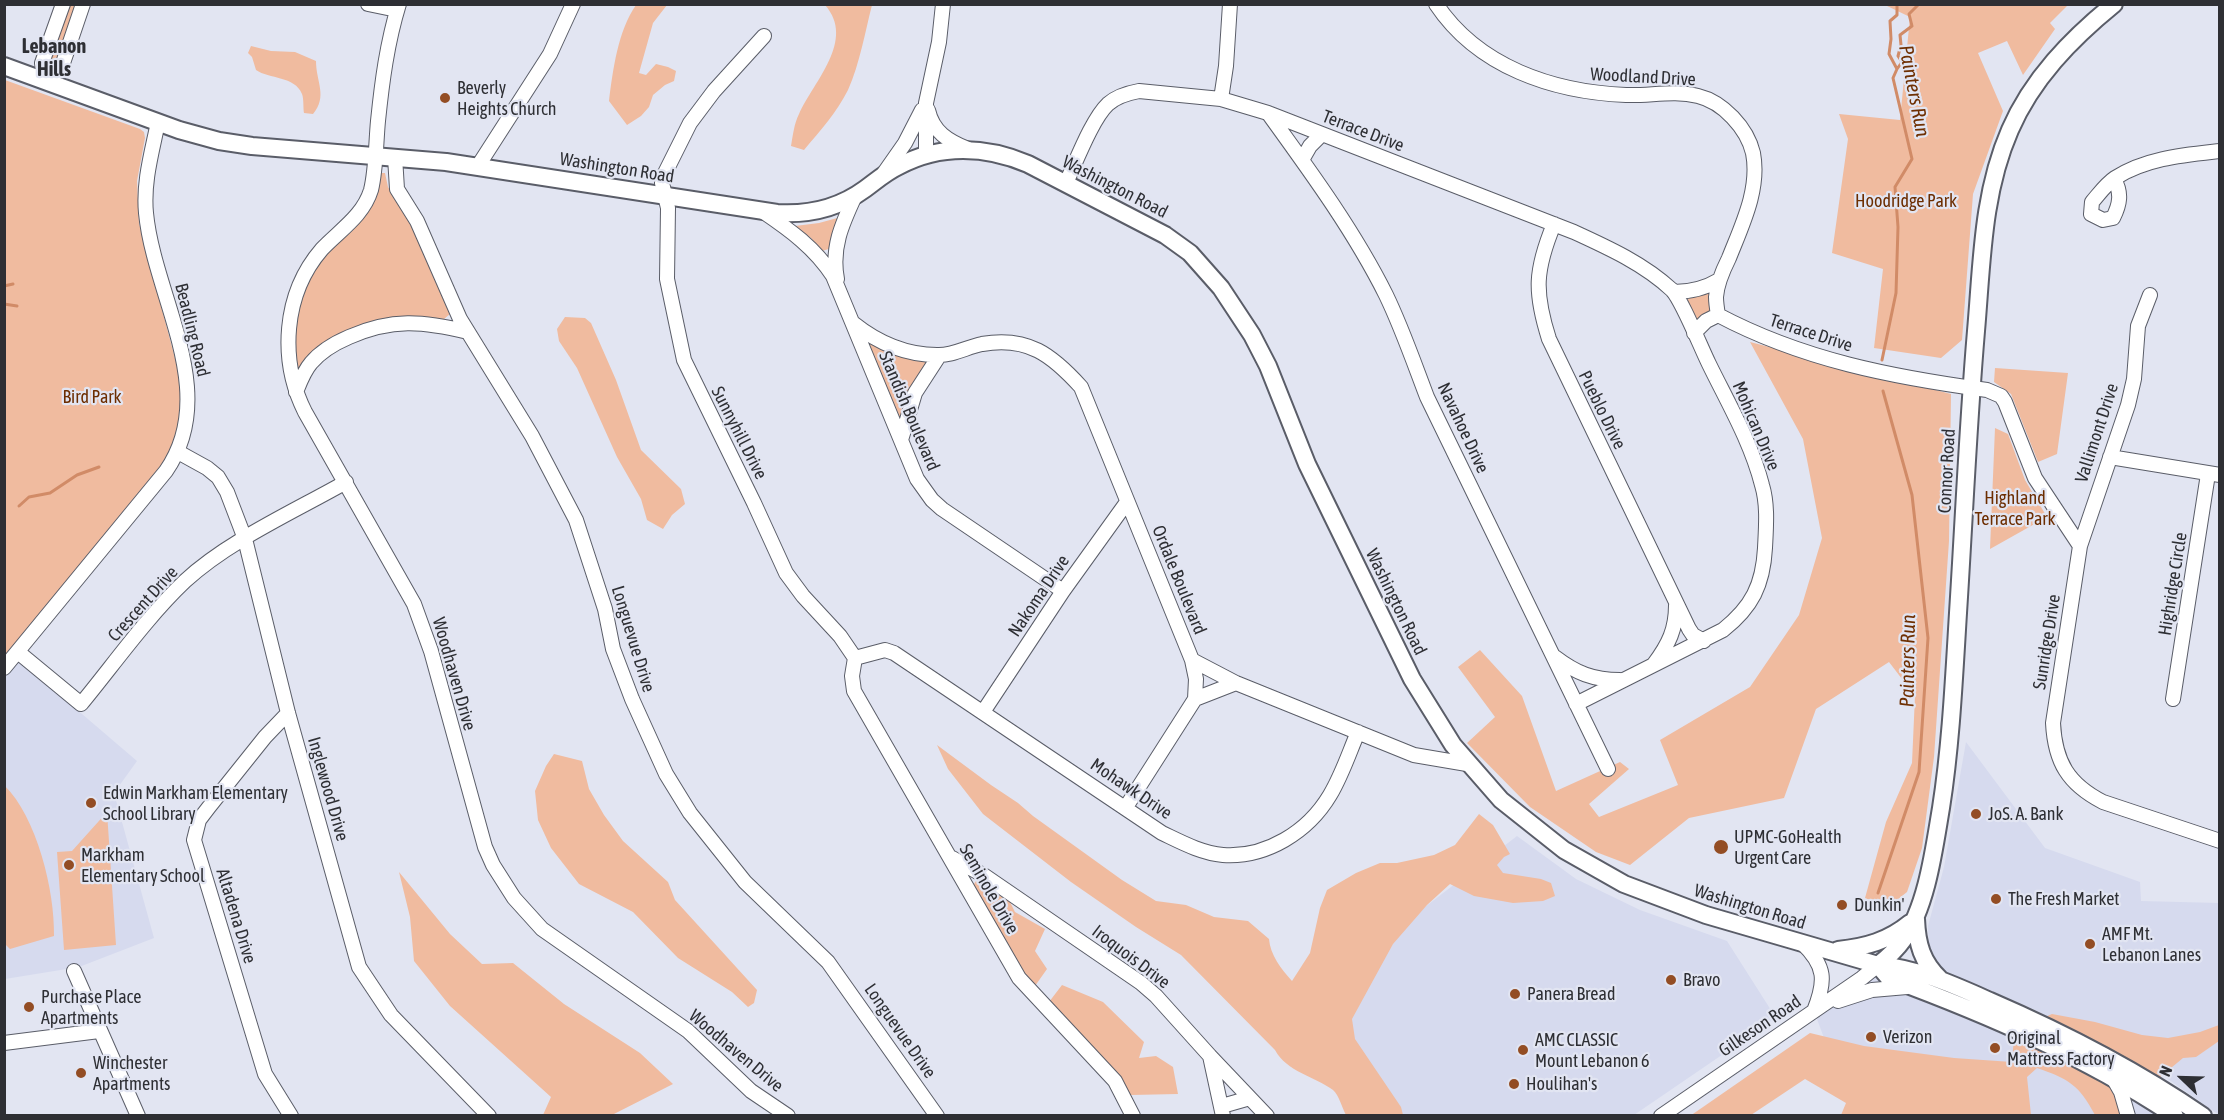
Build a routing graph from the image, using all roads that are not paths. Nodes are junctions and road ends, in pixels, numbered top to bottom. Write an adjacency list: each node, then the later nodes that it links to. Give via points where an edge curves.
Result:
1 (63, 4): 12 (street, via 42,63)
2 (83, 4): 12 (street, via 61,69)
3 (368, 4): 9 (street)
4 (573, 4): 24 (street, via 545,63)
5 (943, 4): 14 (street)
6 (1230, 4): 13 (street)
7 (1436, 4): 32 (street, Woodland Drive, via 1457,32 1484,54 1543,81 1578,91 1700,96 1724,109 1744,131 1753,152 1755,175 1752,198)
8 (2114, 4): 41 (main road, Connor Road, via 2044,72 2011,128 2000,157 1987,205)
9 (398, 7): 20 (street, Woodhaven Drive, via 384,67)
10 (764, 36): 28 (street, Sunnyhill Drive, via 690,123 663,177)
11 (4, 66): 12 (main road, Washington Road)
12 (45, 81): 16 (main road, Washington Road)
13 (1221, 99): 15 (street, Terrace Drive); 27 (street, Terrace Drive, via 1139,91 1114,99 1098,118)
14 (926, 103): 18 (street, via 938,131 949,141); 21 (street); 25 (street, via 905,143)
15 (1268, 113): 17 (street, Terrace Drive); 23 (street, Navahoe Drive)
16 (158, 122): 20 (main road, Washington Road, via 235,144); 44 (street, Beadling Road, via 147,176 146,213 187,376 187,416)
17 (1322, 134): 23 (street); 31 (street, Terrace Drive)
18 (969, 149): 21 (main road, Washington Road); 27 (main road, Washington Road, via 1016,159)
19 (2220, 151): 26 (street, via 2152,161)
20 (375, 155): 22 (main road, Washington Road); 42 (street, Woodhaven Drive, via 367,200 313,261 295,300 288,341)
21 (926, 155): 25 (main road, Washington Road)
22 (395, 156): 24 (main road, Washington Road); 38 (street, Longuevue Drive, via 398,189)
23 (1302, 160): 55 (street, Navahoe Drive, via 1385,294 1427,397)
24 (478, 166): 28 (main road, Washington Road)
25 (880, 178): 29 (main road, Washington Road)
26 (2114, 179)
27 (1066, 183): 68 (main road, Washington Road, via 1165,235 1200,264 1227,295 1264,358 1307,464 1412,679)
28 (665, 196): 30 (main road, Washington Road); 56 (street, Sunnyhill Drive, via 667,279 684,360 786,573)
29 (855, 196): 30 (main road, Washington Road, via 811,212); 33 (street, via 836,245)
30 (762, 211): 33 (street, Standish Boulevard, via 812,249)
31 (1554, 224): 34 (street, Terrace Drive, via 1608,247 1646,269); 52 (street, Pueblo Drive, via 1539,268 1541,314 1549,339)
32 (1719, 280): 34 (street, via 1689,292); 36 (street, Woodland Drive)
33 (839, 287): 37 (street, Standish Boulevard)
34 (1674, 292): 39 (street, Terrace Drive)
35 (2150, 295): 45 (street, Vallimont Drive, via 2138,326 2128,405)
36 (1718, 315): 39 (street); 41 (street, Terrace Drive, via 1774,342 1819,357 1884,374)
37 (853, 323): 40 (street, Ordale Boulevard, via 873,339 902,351); 43 (street, Standish Boulevard)
38 (468, 332): 42 (street, via 403,322 367,330 318,356 307,368); 91 (street, Longuevue Drive, via 532,436 576,520 605,609 613,649 666,774 690,813 738,874 828,962)
39 (1694, 333): 53 (street, Mohican Drive, via 1752,456 1763,486 1766,513 1760,583 1737,619)
40 (939, 356): 43 (street, via 915,393); 48 (street, Ordale Boulevard, via 983,344 1012,343 1042,351 1063,366 1081,387)
41 (1971, 388): 50 (street, via 2001,396 2035,478); 73 (main road, Connor Road, via 1947,761 1933,851)
42 (296, 392): 47 (street, Woodhaven Drive)
43 (901, 440): 51 (street, Standish Boulevard, via 916,479 932,500)
44 (178, 452): 49 (street, Inglewood Drive, via 218,477); 54 (street, Beadling Road)
45 (2110, 458): 46 (street); 50 (street, Vallimont Drive)
46 (2216, 475): 63 (street, Highridge Circle)
47 (346, 482): 49 (street, Crescent Drive); 90 (street, Woodhaven Drive, via 414,604 431,651 485,847 514,898 550,935 688,1031 751,1091)
48 (1127, 502): 51 (street, Nakoma Drive); 57 (street, Ordale Boulevard)
49 (245, 539): 54 (street, Crescent Drive, via 186,580 81,704); 66 (street, Inglewood Drive)
50 (2080, 546): 71 (street, Sunridge Drive, via 2053,723 2064,770 2081,789 2103,802)
51 (1063, 591): 65 (street, Nakoma Drive)
52 (1676, 604): 53 (street, Pueblo Drive, via 1689,629); 58 (street, via 1672,637)
53 (1704, 641): 58 (street, Mohican Drive)
54 (18, 652): 59 (street, Beadling Road)
55 (1552, 655): 60 (street, Mohican Drive, via 1587,676); 64 (street, Navahoe Drive)
56 (855, 658): 65 (street, Mohawk Drive, via 885,650 894,653); 72 (street, Seminole Drive, via 854,691)
57 (1192, 660): 61 (street, Ordale Boulevard); 62 (street)
58 (1653, 666): 60 (street, Mohican Drive)
59 (4, 668)
60 (1625, 680): 64 (street, Mohican Drive)
61 (1236, 683): 62 (street); 67 (street, Ordale Boulevard)
62 (1195, 699): 70 (street)
63 (2173, 699)
64 (1576, 704): 69 (street, Navahoe Drive)
65 (983, 712): 70 (street, Mohawk Drive)
66 (288, 713): 88 (street, Altadena Drive, via 204,813 194,840 266,1074); 89 (street, Inglewood Drive, via 359,967 391,1015)
67 (1358, 732): 68 (street, Ordale Boulevard, via 1421,757); 70 (street, Mohawk Drive, via 1330,796 1306,824 1281,843 1254,852 1223,855 1192,847 1162,833)
68 (1467, 764): 74 (main road, Washington Road, via 1522,818 1604,874 1674,904)
69 (1608, 769)
70 (1126, 807)
71 (2220, 841)
72 (950, 856): 83 (street, Iroquois Drive, via 1141,982); 92 (street, Seminole Drive, via 1019,978 1115,1081)
73 (1916, 918): 75 (main road, via 1880,942); 76 (main road, Connor Road, via 1902,942); 78 (main road, via 1921,953)
74 (1802, 943): 75 (main road, Washington Road); 80 (street, via 1817,958 1822,970 1821,992)
75 (1829, 951): 76 (main road, Washington Road)
76 (1878, 965): 78 (main road, Washington Road, via 1901,967); 79 (main road, Washington Road, via 1889,978); 80 (street, Gilkeson Road)
77 (74, 971): 81 (street)
78 (1943, 982): 97 (main road, Washington Road, via 2095,1051)
79 (1915, 987): 80 (street, via 1872,990); 84 (main road, Washington Road, via 2052,1045)
80 (1814, 1011): 94 (street, Gilkeson Road)
81 (99, 1031): 82 (street); 87 (street)
82 (4, 1043)
83 (1210, 1056): 85 (street, Iroquois Drive); 86 (street)
84 (2114, 1078): 95 (street); 96 (main road, Washington Road)
85 (1250, 1098): 86 (street); 93 (street, Iroquois Drive)
86 (1223, 1111)
87 (138, 1116)
88 (291, 1116)
89 (489, 1116)
90 (788, 1116)
91 (936, 1116)
92 (1133, 1116)
93 (1267, 1116)
94 (1660, 1116)
95 (2128, 1116)
96 (2175, 1116)
97 (2203, 1116)

